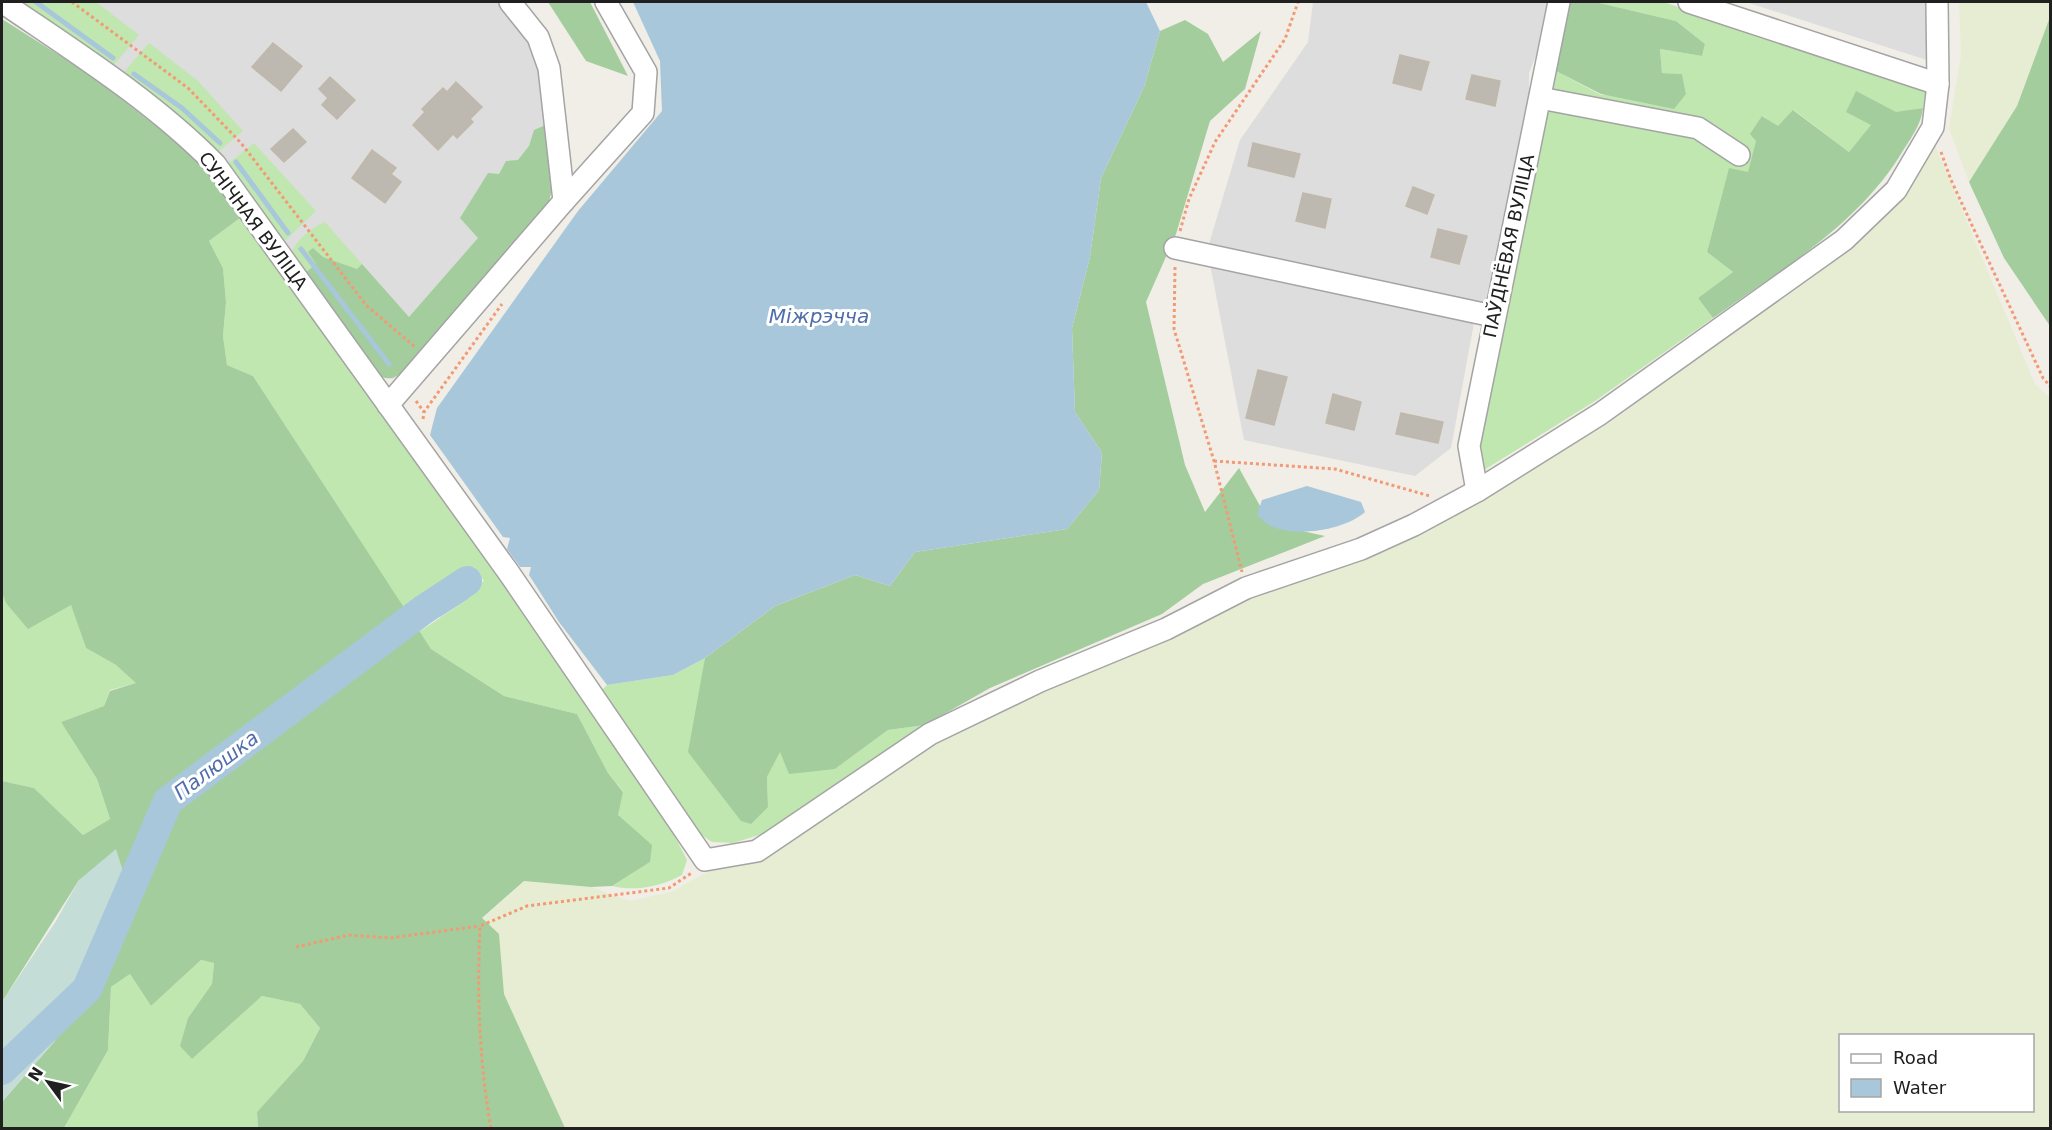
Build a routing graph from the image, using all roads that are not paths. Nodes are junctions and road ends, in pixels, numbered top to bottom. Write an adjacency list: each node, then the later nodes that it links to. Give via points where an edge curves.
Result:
1 (2, 2): 13 (street, СУНІЧНАЯ ВУЛІЦА, via 111,77 185,134 215,164)
2 (510, 2): 10 (street, via 538,37 549,68)
3 (606, 2): 10 (street, via 646,72 643,113)
4 (1559, 2): 8 (street, ПАЎДНЁВАЯ ВУЛІЦА)
5 (1689, 2): 7 (street)
6 (1937, 2): 7 (street)
7 (1938, 84): 14 (street, via 1933,127 1896,190 1844,240 1600,414)
8 (1540, 98): 9 (street, via 1698,128); 12 (street, ПАЎДНЁВАЯ ВУЛІЦА)
9 (1738, 155)
10 (564, 201): 13 (street)
11 (1175, 248): 12 (street)
12 (1493, 316): 14 (street, ПАЎДНЁВАЯ ВУЛІЦА, via 1469,446)
13 (388, 405): 14 (street, СУНІЧНАЯ ВУЛІЦА, via 509,573 705,860 757,851 930,734 1040,681 1166,628 1246,588 1361,549)
14 (1477, 491)

